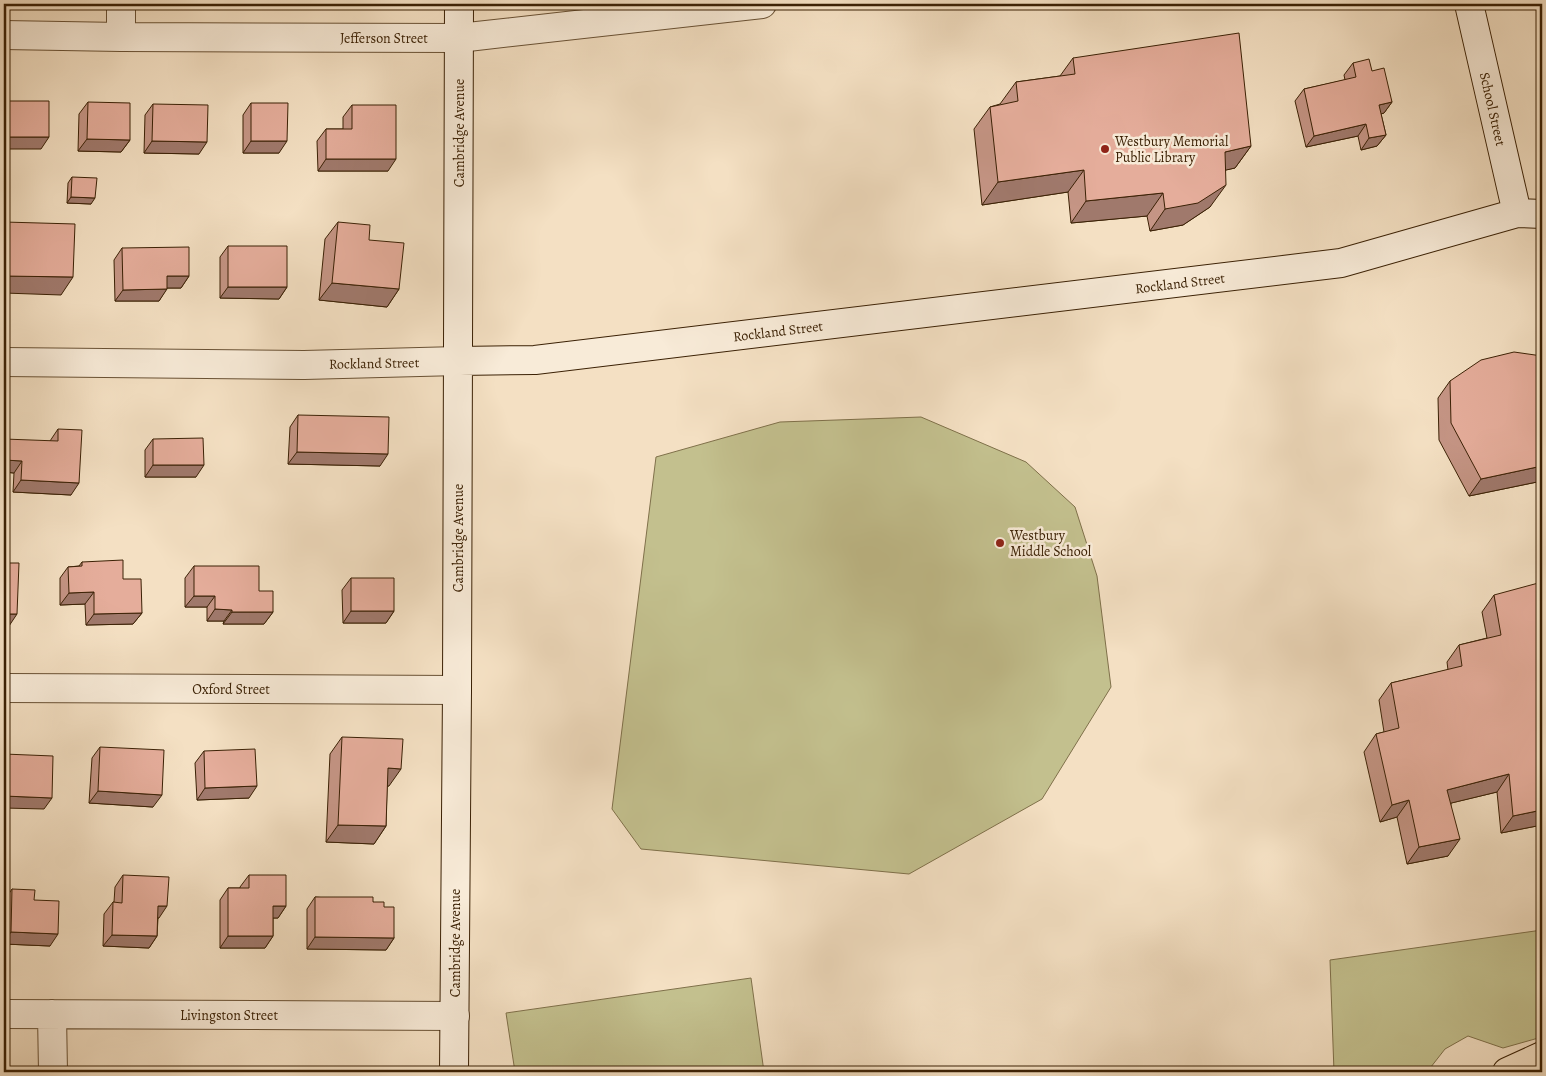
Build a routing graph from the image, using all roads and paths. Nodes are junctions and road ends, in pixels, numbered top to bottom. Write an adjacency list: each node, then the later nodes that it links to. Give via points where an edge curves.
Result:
1 (121, 4): 6 (street)
2 (459, 4): 7 (street, Cambridge Avenue)
3 (762, 4): 7 (street, Jefferson Street)
4 (1469, 4): 8 (street, School Street)
5 (4, 35): 6 (street, Jefferson Street)
6 (121, 37): 7 (street, Jefferson Street)
7 (459, 38): 9 (street, Cambridge Avenue)
8 (1530, 214): 9 (street, Rockland Street, via 1342,262 536,360)
9 (458, 361): 10 (street, Rockland Street, via 304,365); 12 (street, Cambridge Avenue)
10 (4, 362)
11 (4, 688): 12 (street, Oxford Street)
12 (458, 690): 15 (street, Cambridge Avenue)
13 (4, 1014): 14 (street, Livingston Street)
14 (52, 1014): 15 (street, Livingston Street); 17 (street)
15 (455, 1016): 18 (street, Cambridge Avenue)
16 (1542, 1056): 19 (highway)
17 (52, 1072)
18 (454, 1072)
19 (1508, 1072)

